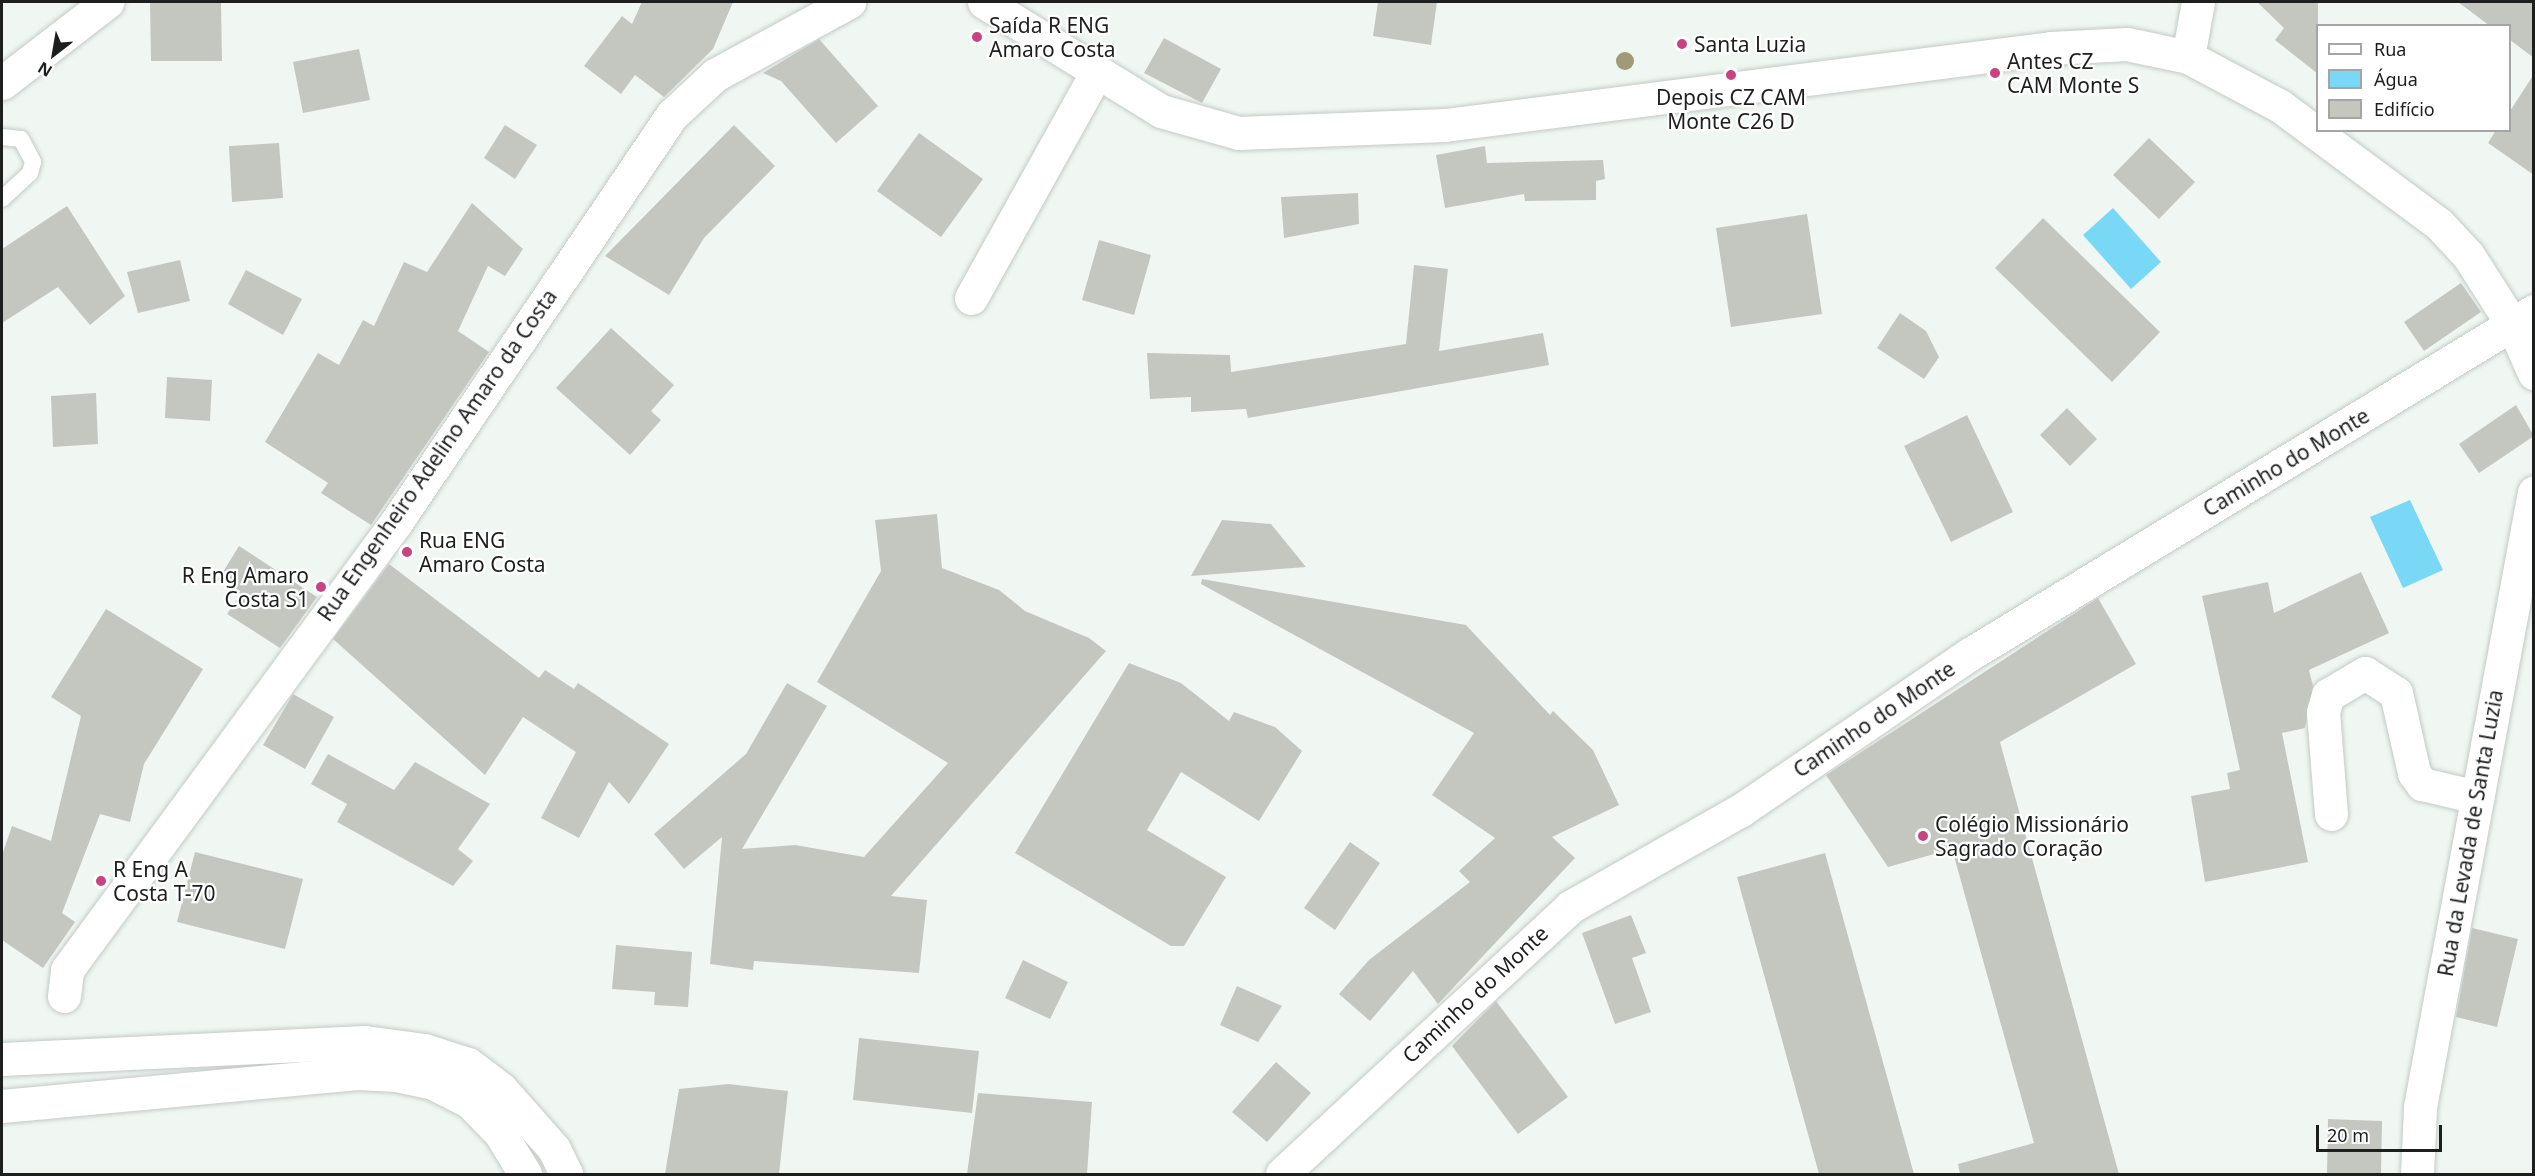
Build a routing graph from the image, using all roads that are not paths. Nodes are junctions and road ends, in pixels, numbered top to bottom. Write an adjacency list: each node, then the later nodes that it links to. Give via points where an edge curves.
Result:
1 (108, 2): 7 (main road)
2 (849, 2): 16 (main road, Rua Engenheiro Adelino Amaro da Costa, via 715,75 672,115 397,521 67,970)
3 (984, 2): 6 (main road)
4 (2198, 2): 5 (main road)
5 (2188, 57): 6 (main road, via 2127,44 2051,48 1445,125 1239,133 1161,111); 11 (main road, via 2280,106 2439,224)
6 (1095, 75): 10 (main road)
7 (2, 83)
8 (2, 137): 9 (lane, via 21,139 33,162 30,173)
9 (2, 199)
10 (971, 298)
11 (2523, 318): 12 (main road); 21 (main road, Caminho do Monte, via 1970,654 1741,810 1570,907)
12 (2534, 373)
13 (2534, 492): 14 (main road, Rua da Levada de Santa Luzia)
14 (2477, 797): 15 (main road, via 2422,784 2414,773 2396,693 2365,673 2328,695 2323,712); 22 (main road, Rua da Levada de Santa Luzia, via 2420,1107)
15 (2331, 814)
16 (64, 996)
17 (2, 1059): 20 (main road, via 365,1042 424,1050 468,1064 501,1089 554,1149)
18 (2, 1107): 19 (main road, via 357,1073 396,1075 433,1083 470,1102 500,1133)
19 (525, 1174)
20 (566, 1174)
21 (1282, 1174)
22 (2418, 1174)

